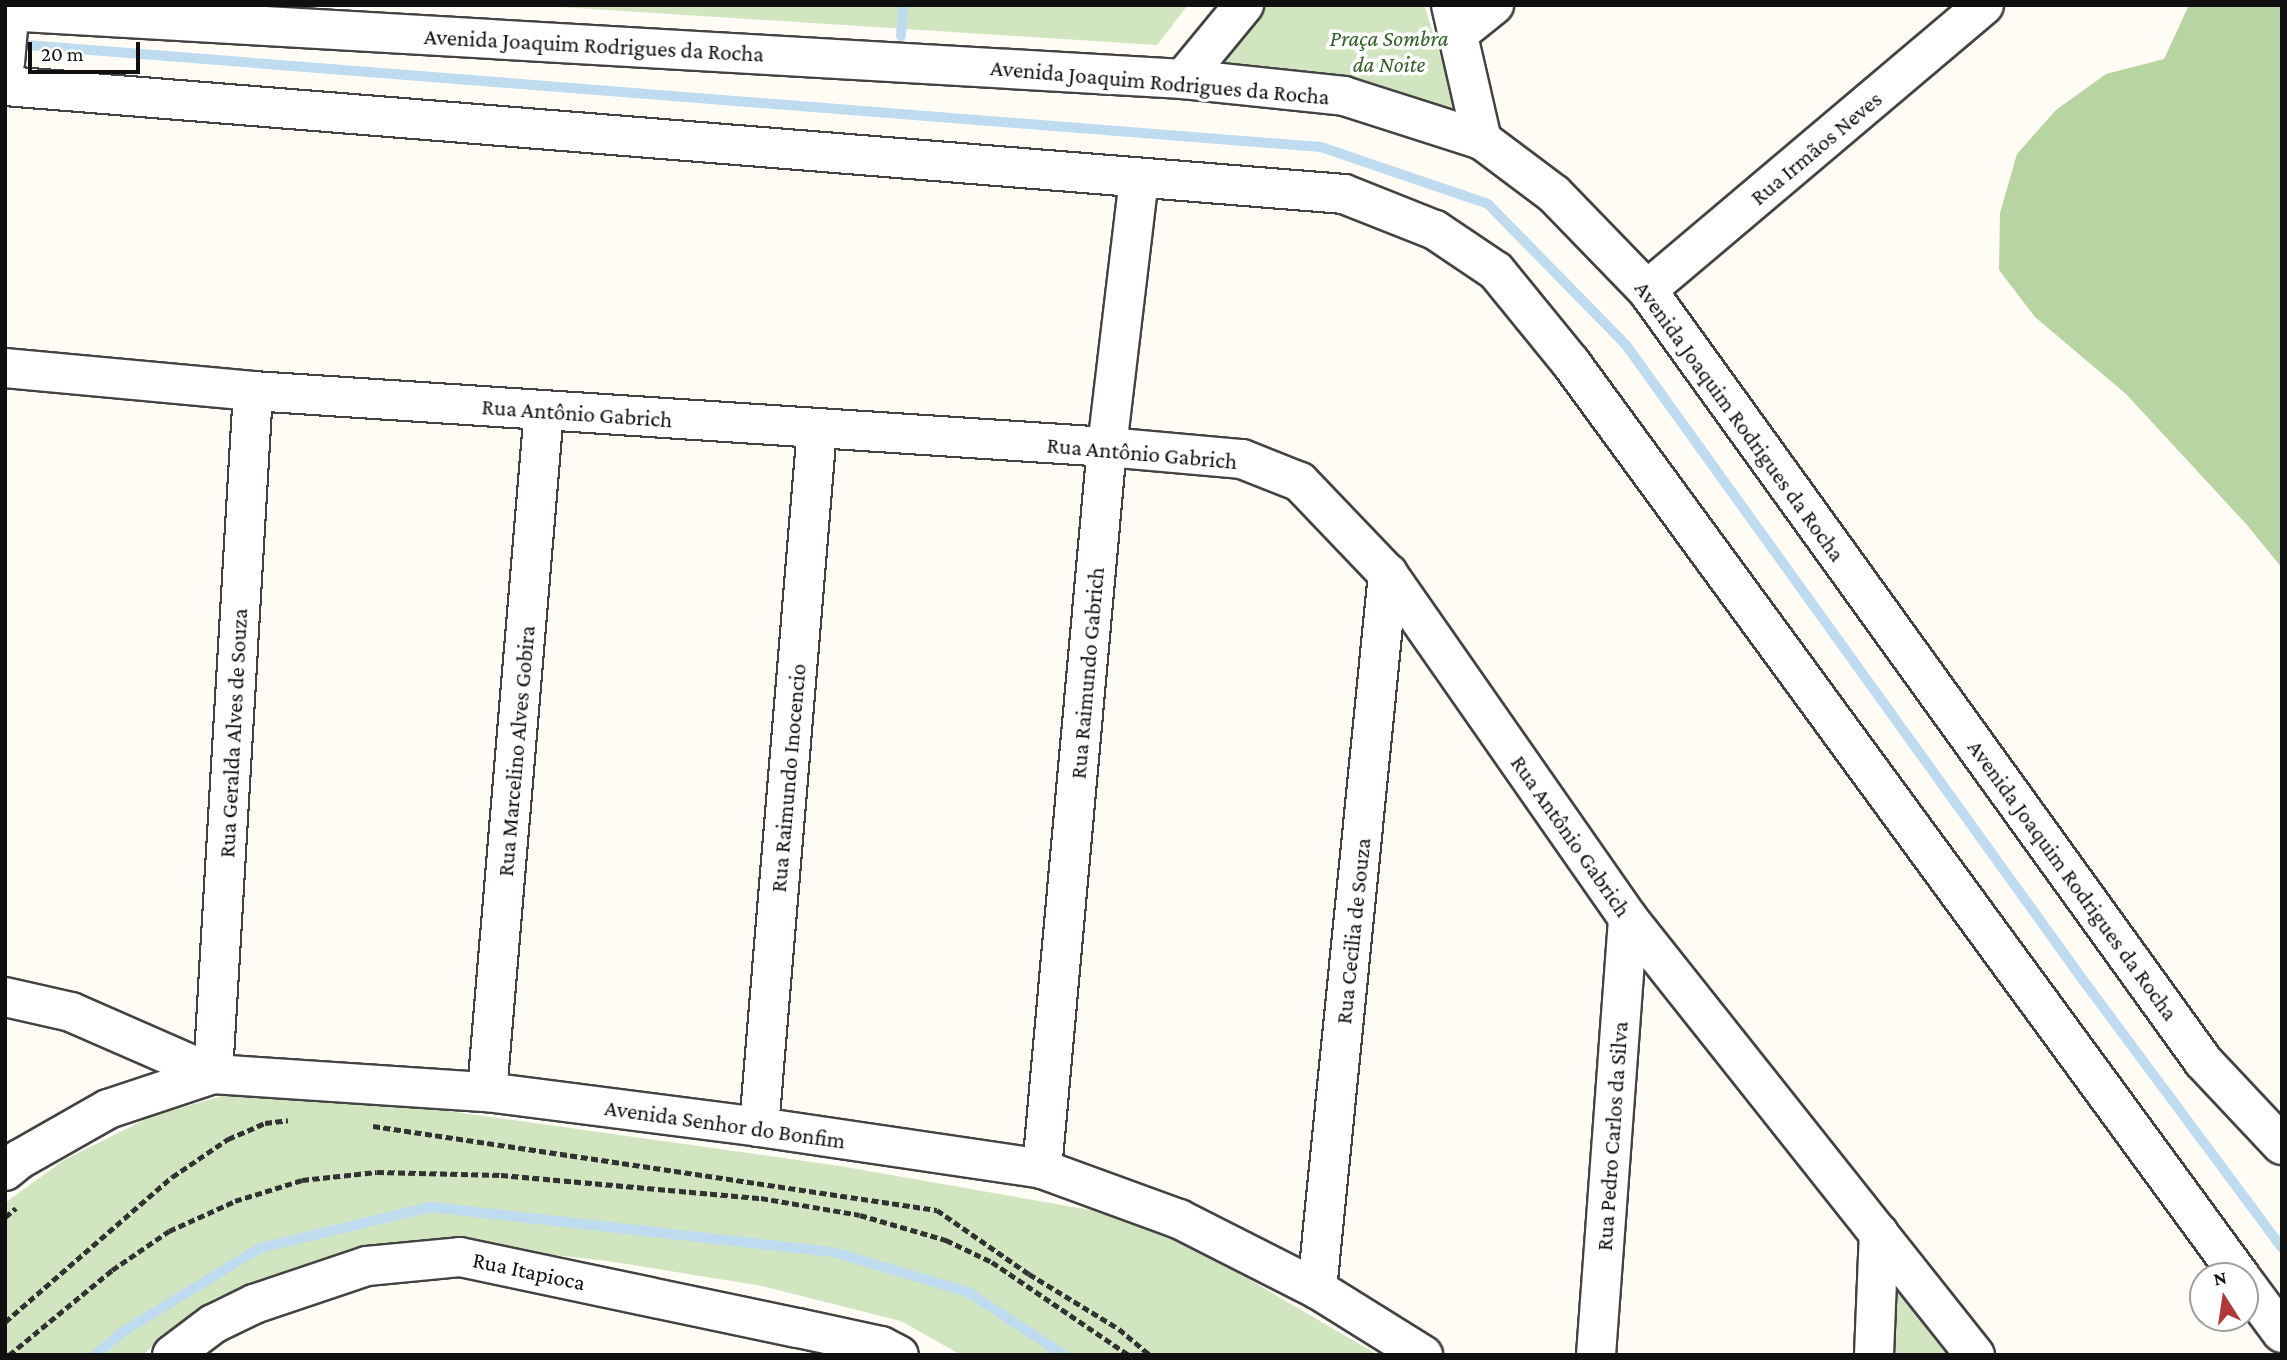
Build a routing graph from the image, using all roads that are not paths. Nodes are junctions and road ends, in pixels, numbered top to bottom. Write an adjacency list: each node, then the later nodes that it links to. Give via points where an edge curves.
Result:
1 (1244, 5): 6 (street)
2 (1494, 5): 4 (street)
3 (1984, 5): 10 (street, Rua Irmãos Neves)
4 (1455, 19): 8 (street)
5 (7, 30): 6 (street, Avenida Joaquim Rodrigues da Rocha)
6 (1183, 79): 8 (street, Avenida Joaquim Rodrigues da Rocha, via 1344,96)
7 (5, 86): 9 (street)
8 (1482, 140): 10 (street, Avenida Joaquim Rodrigues da Rocha, via 1554,194)
9 (1139, 178): 15 (street, Rua Raimundo Gabrich); 26 (street, via 1343,194 1435,230 1496,271 1579,375)
10 (1647, 290): 22 (street, Avenida Joaquim Rodrigues da Rocha, via 2203,1061)
11 (5, 368): 12 (street, Rua Antônio Gabrich)
12 (253, 391): 13 (street, Rua Antônio Gabrich); 19 (street, Rua Geralda Alves de Souza)
13 (544, 411): 14 (street, Rua Antônio Gabrich); 20 (street, Rua Marcelino Alves Gobira)
14 (817, 429): 15 (street, Rua Antônio Gabrich); 21 (street, Rua Raimundo Inocencio)
15 (1107, 447): 16 (street, Rua Antônio Gabrich, via 1242,459 1300,482); 23 (street, Rua Raimundo Gabrich)
16 (1388, 575): 17 (street, Rua Antônio Gabrich); 27 (street, Rua Cecilia de Souza)
17 (1628, 918): 25 (street, Rua Antônio Gabrich); 33 (street, Rua Pedro Carlos da Silva)
18 (5, 997): 19 (street, via 71,1012)
19 (214, 1074): 20 (street, Avenida Senhor do Bonfim); 24 (street, Avenida Senhor do Bonfim, via 108,1109 20,1159)
20 (487, 1092): 21 (street, Avenida Senhor do Bonfim)
21 (759, 1127): 23 (street, Avenida Senhor do Bonfim)
22 (2282, 1145)
23 (1042, 1169): 27 (street, Avenida Senhor do Bonfim, via 1180,1219)
24 (15, 1186)
25 (1880, 1233): 34 (street); 35 (street, Rua Antônio Gabrich)
26 (2230, 1262)
27 (1317, 1289): 32 (street, Avenida Senhor do Bonfim)
28 (2259, 1302): 29 (street)
29 (2282, 1333)
30 (172, 1355): 31 (street, Rua Itapioca, via 214,1324 254,1304 366,1266 460,1257 881,1346)
31 (899, 1355)
32 (1423, 1355)
33 (1596, 1355)
34 (1874, 1355)
35 (1975, 1355)

